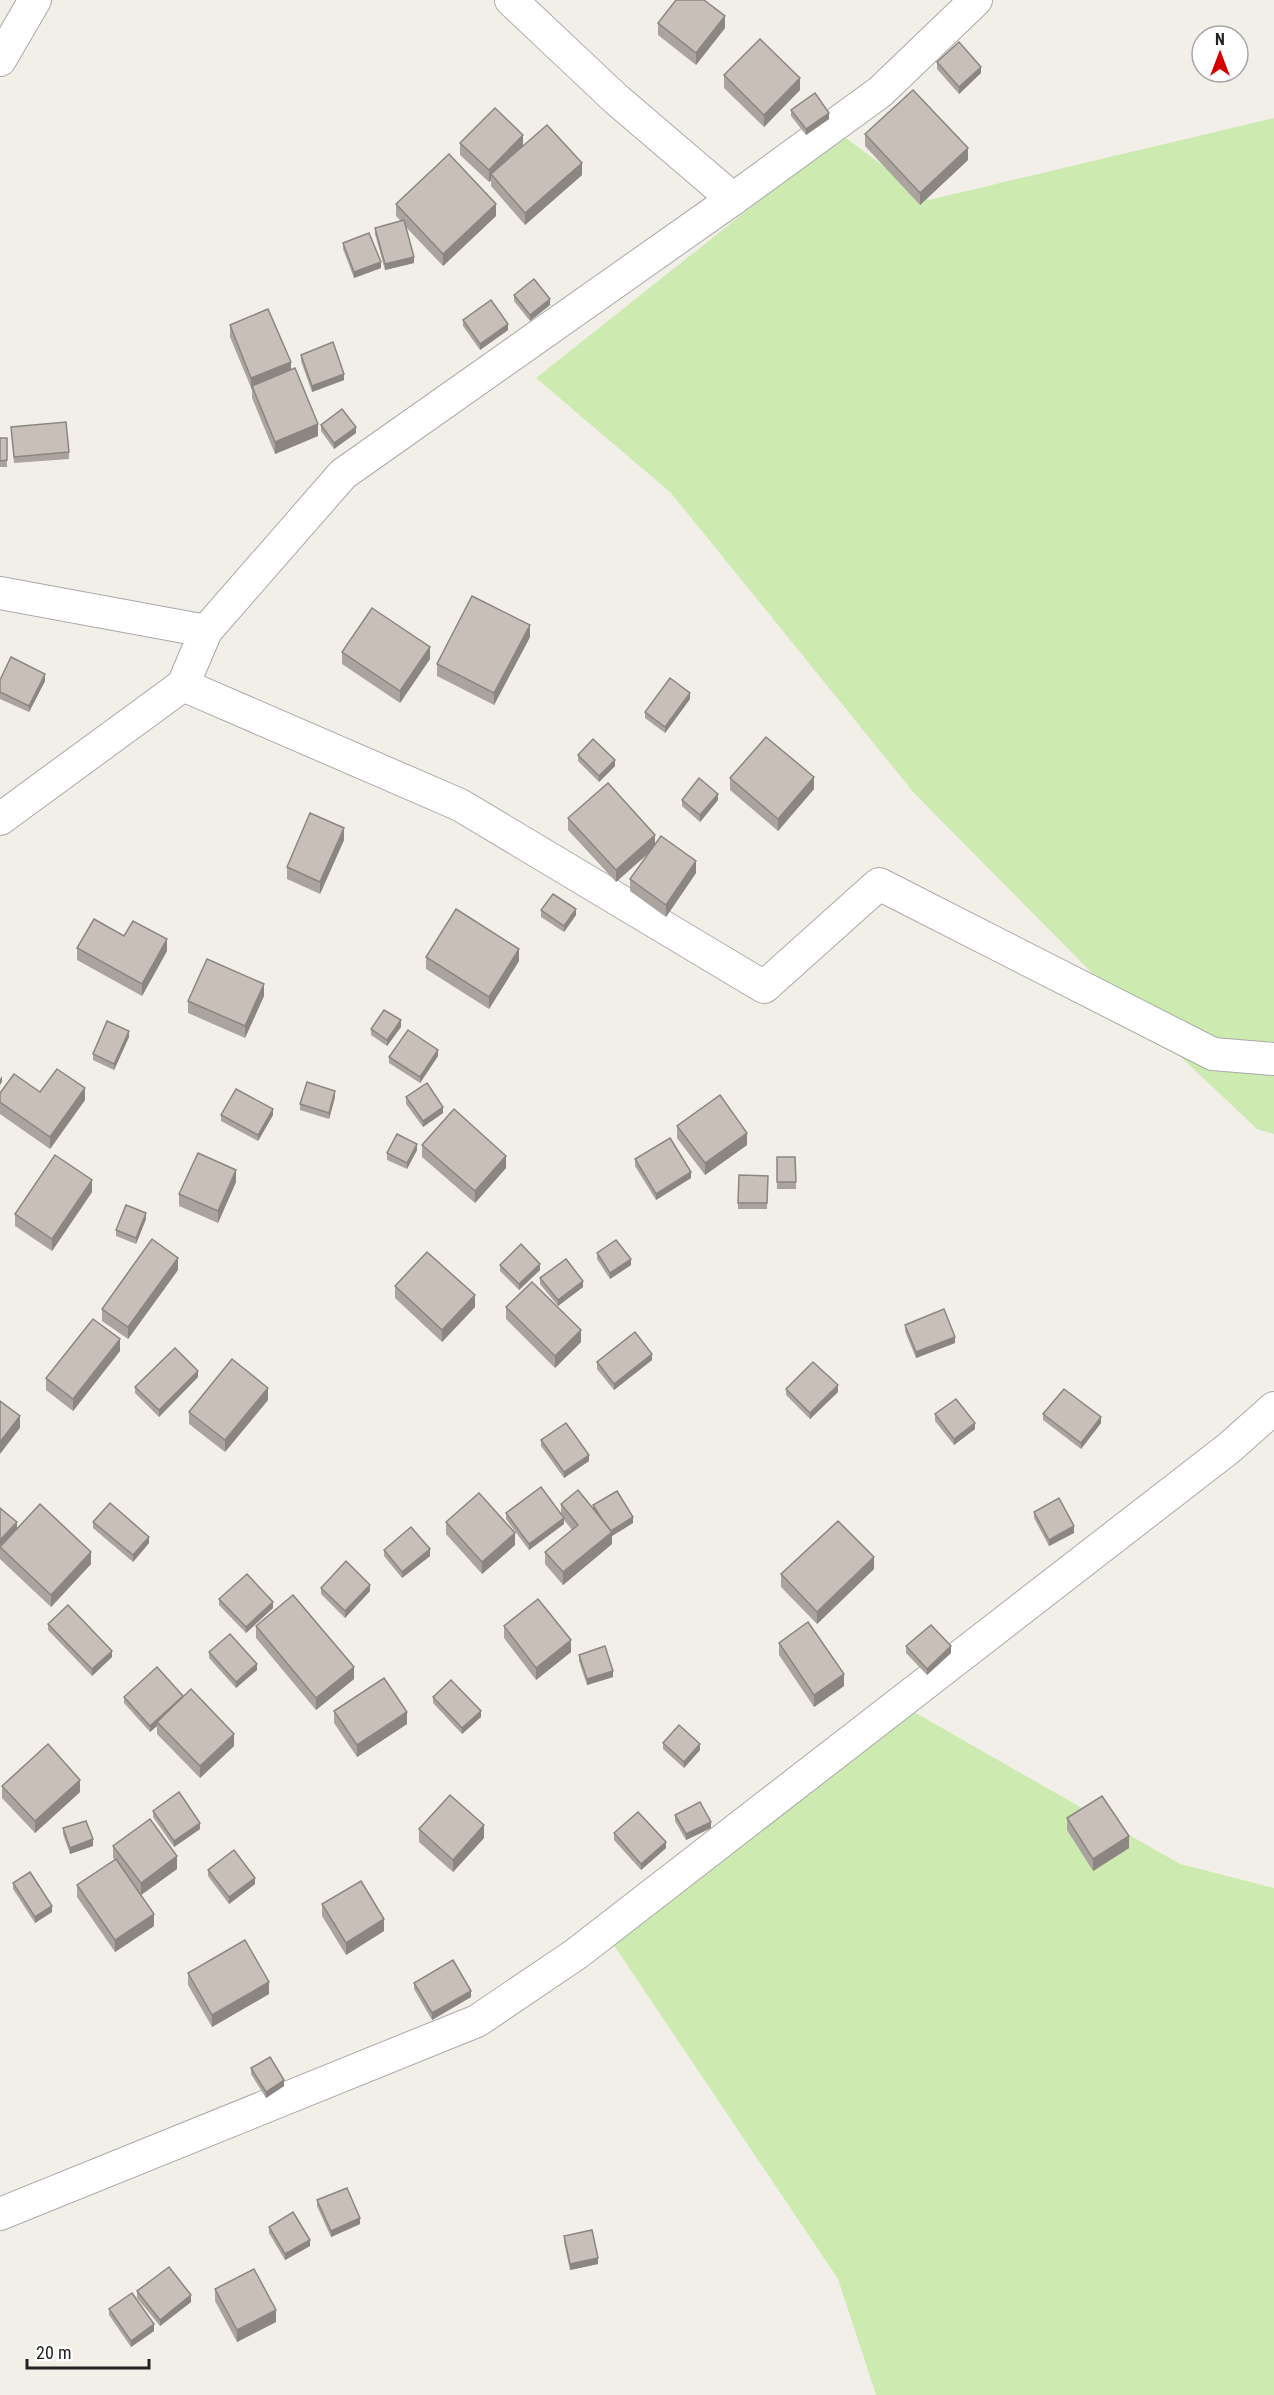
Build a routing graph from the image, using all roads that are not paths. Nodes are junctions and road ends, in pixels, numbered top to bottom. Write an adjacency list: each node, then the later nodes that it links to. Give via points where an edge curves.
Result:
1 (35, 0): 4 (street)
2 (511, 0): 5 (street, via 616,99)
3 (976, 0): 5 (street, via 880,92)
4 (0, 60)
5 (733, 199): 7 (street, via 343,474)
6 (0, 593): 7 (street)
7 (206, 631): 8 (street)
8 (183, 685): 9 (street); 10 (street, via 460,805 764,987 879,884 1213,1054)
9 (0, 819)
10 (1274, 1059)
11 (1274, 1408): 12 (street, via 1229,1448 576,1954 477,2021)
12 (0, 2214)

